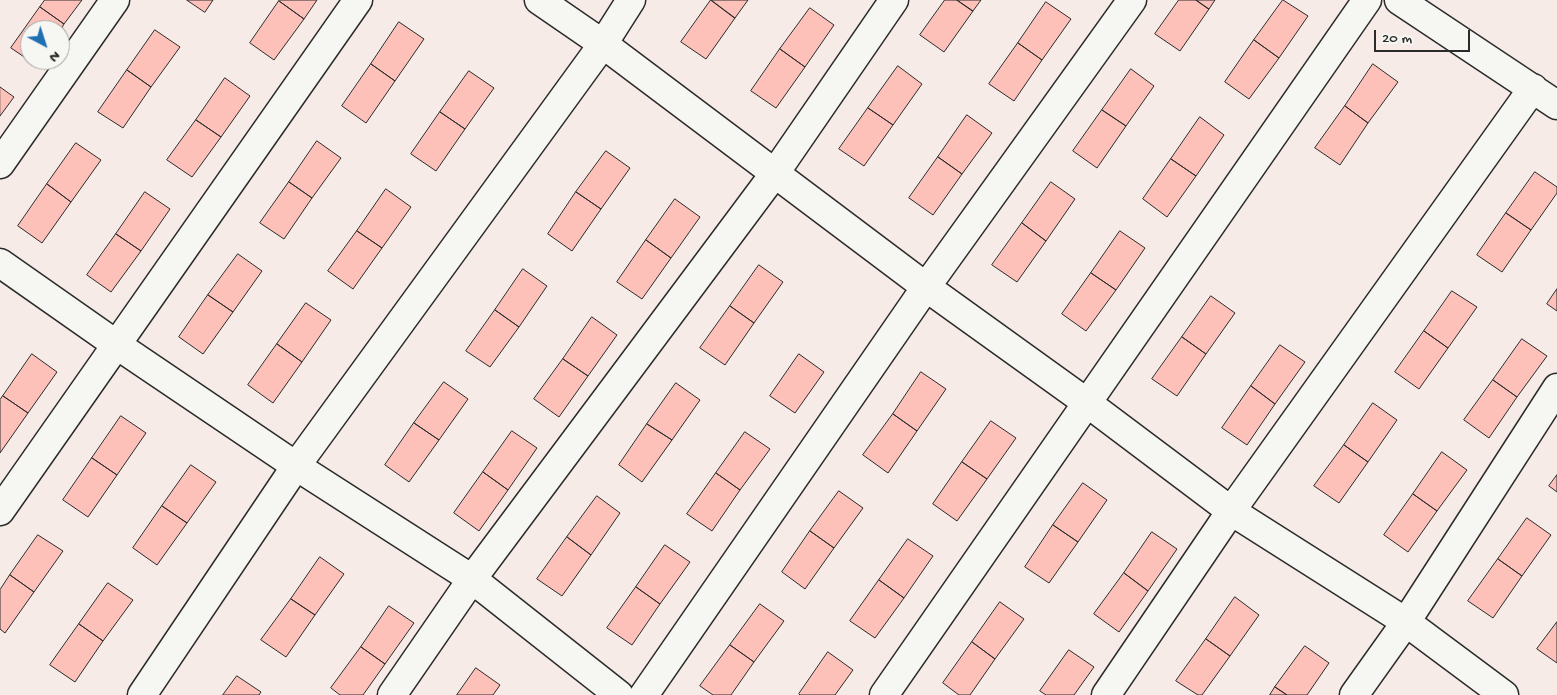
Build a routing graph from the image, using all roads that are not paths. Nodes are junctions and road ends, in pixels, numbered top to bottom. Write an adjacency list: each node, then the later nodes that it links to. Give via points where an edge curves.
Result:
1 (115, 0): 12 (street)
2 (358, 0): 16 (street)
3 (539, 0): 9 (street)
4 (631, 0): 9 (street)
5 (894, 0): 13 (street)
6 (1132, 0): 15 (street)
7 (1367, 0): 18 (street)
8 (1399, 0): 10 (street)
9 (603, 44): 13 (street); 19 (street)
10 (1533, 88): 11 (street); 21 (street)
11 (1557, 105)
12 (0, 164)
13 (775, 173): 15 (street); 22 (street)
14 (0, 263): 16 (street)
15 (926, 286): 18 (street); 27 (street)
16 (117, 345): 19 (street); 20 (street)
17 (1557, 388): 23 (street)
18 (1086, 402): 21 (street); 28 (street)
19 (296, 466): 22 (street); 24 (street)
20 (0, 511)
21 (1231, 511): 23 (street); 29 (street)
22 (472, 579): 25 (street); 26 (street)
23 (1406, 622): 30 (street); 31 (street)
24 (142, 695)
25 (392, 695)
26 (619, 695)
27 (644, 695)
28 (884, 695)
29 (1106, 695)
30 (1354, 695)
31 (1504, 695)

